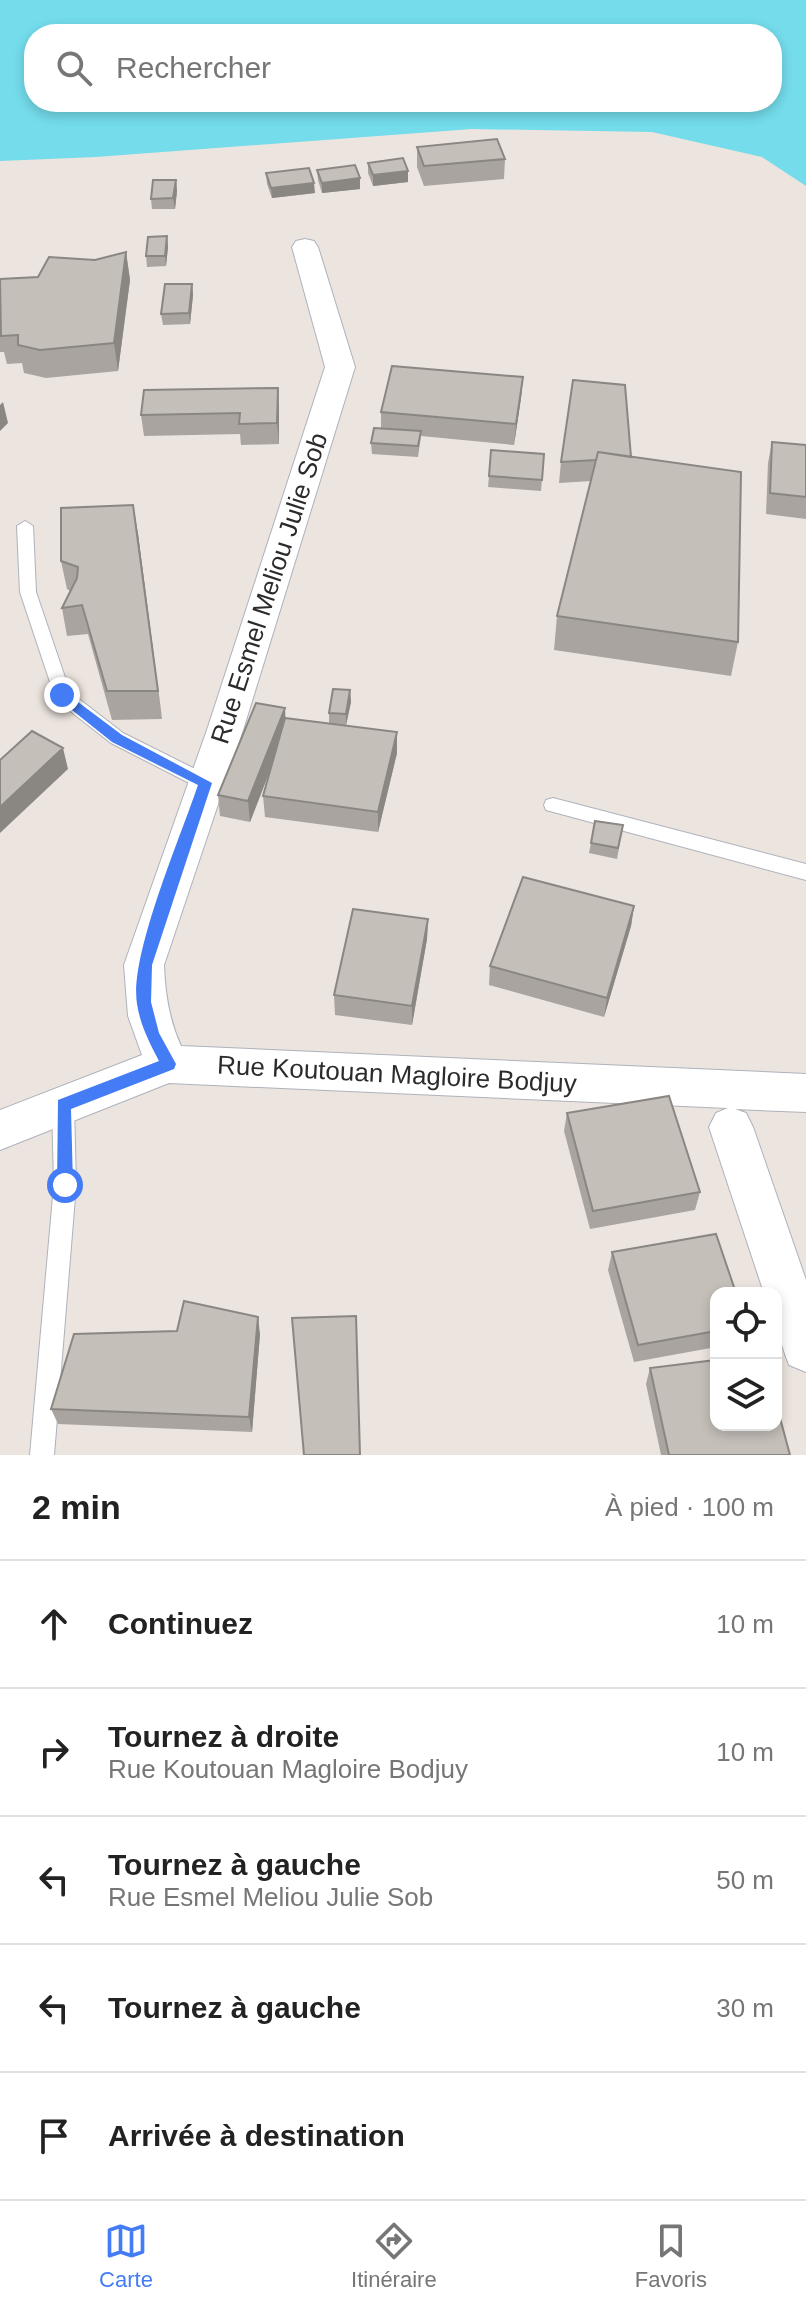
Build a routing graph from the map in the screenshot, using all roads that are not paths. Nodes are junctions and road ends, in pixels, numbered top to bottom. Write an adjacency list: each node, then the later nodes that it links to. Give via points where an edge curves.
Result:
1 (305, 247): 3 (street, Rue Esmel Meliou Julie Sob, via 340,367)
2 (25, 526): 3 (lane, via 28,592 62,695 117,738)
3 (206, 783): 6 (street, Rue Esmel Meliou Julie Sob, via 144,965 144,1002 152,1034)
4 (553, 805): 5 (lane)
5 (806, 872)
6 (168, 1064): 7 (street, Rue Koutouan Magloire Bodjuy); 8 (street, Rue Koutouan Magloire Bodjuy)
7 (806, 1093)
8 (63, 1105): 10 (street, Rue Koutouan Magloire Bodjuy); 12 (lane, via 65,1185)
9 (731, 1127): 11 (street)
10 (0, 1130)
11 (801, 1321)
12 (42, 1455)

